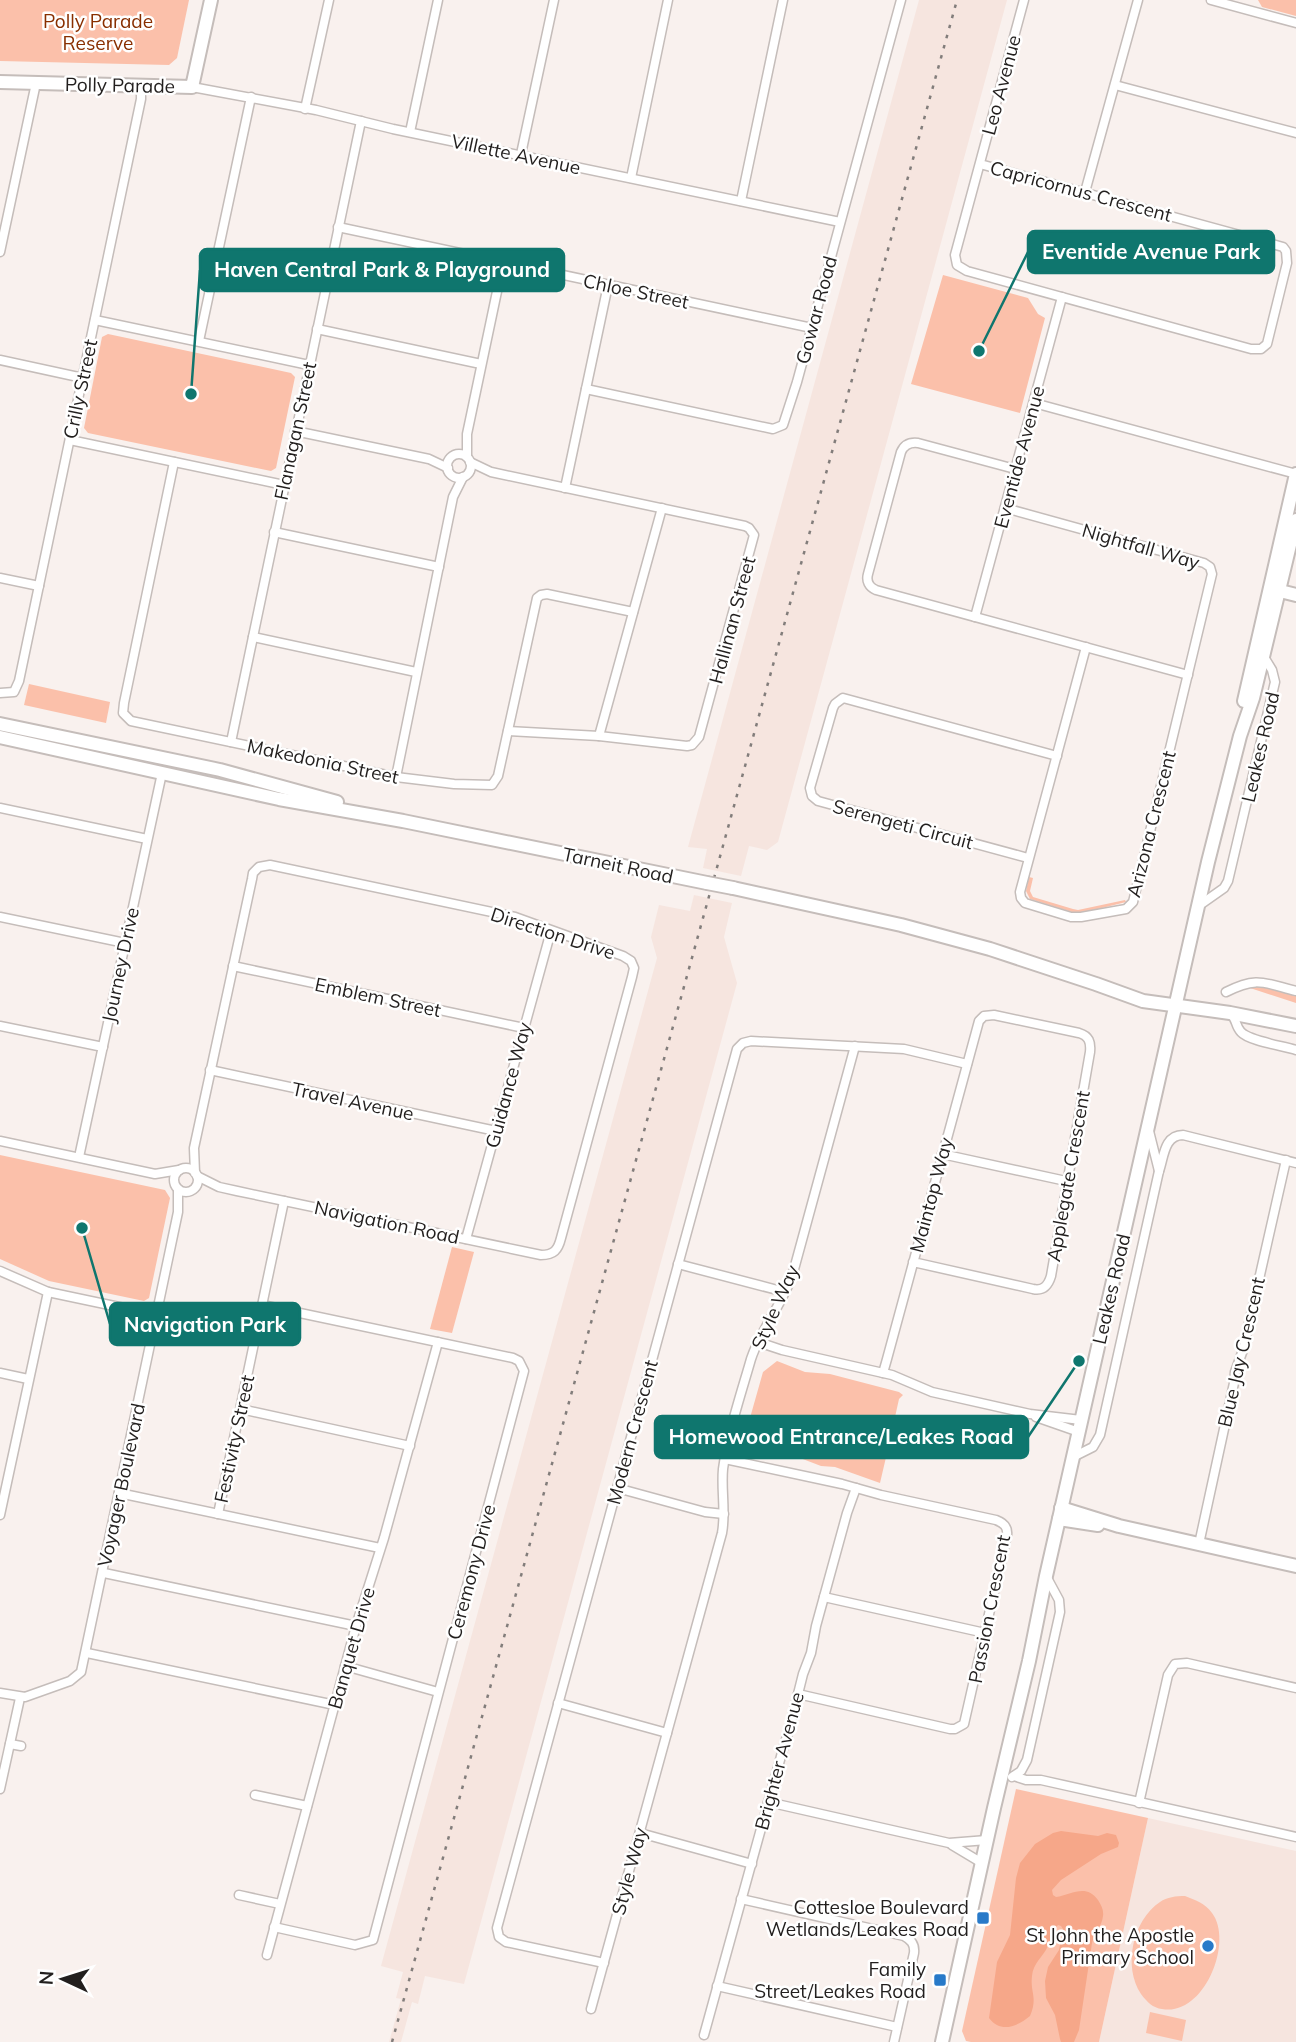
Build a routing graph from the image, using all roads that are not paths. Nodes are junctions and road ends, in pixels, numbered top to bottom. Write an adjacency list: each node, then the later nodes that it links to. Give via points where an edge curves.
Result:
1 (211, 0): 17 (street, Polly Parade)
2 (329, 0): 19 (street)
3 (438, 0): 21 (street)
4 (554, 0): 23 (street)
5 (668, 0): 25 (street)
6 (783, 0): 27 (street)
7 (901, 0): 28 (street, Gowar Road)
8 (1024, 0): 24 (street, Leo Avenue)
9 (1138, 0): 16 (street)
10 (1211, 0): 11 (street)
11 (1244, 4): 12 (street)
12 (1296, 23)
13 (0, 82): 14 (street, Polly Parade)
14 (36, 83): 15 (street, Polly Parade); 30 (street)
15 (141, 85): 17 (street, Polly Parade); 34 (street, Crilly Street)
16 (1115, 85): 22 (street); 26 (street)
17 (192, 87): 18 (street, Villette Avenue)
18 (251, 97): 19 (street, Villette Avenue); 37 (street)
19 (305, 109): 20 (street, Villette Avenue)
20 (361, 121): 21 (street, Villette Avenue); 29 (street, Flanagan Street)
21 (410, 132): 23 (street, Villette Avenue)
22 (1296, 134)
23 (521, 154): 25 (street, Villette Avenue)
24 (980, 164): 26 (street, Capricornus Crescent); 33 (street, Leo Avenue, via 955,255 957,265)
25 (631, 178): 27 (street, Villette Avenue)
26 (1085, 192): 33 (street, Capricornus Crescent, via 1283,247 1287,263 1269,341 1257,350)
27 (741, 201): 28 (street, Villette Avenue)
28 (840, 222): 35 (street, Gowar Road)
29 (338, 227): 31 (street, Chloe Street); 36 (street, Flanagan Street)
30 (0, 252)
31 (503, 263): 32 (street, Chloe Street); 39 (street)
32 (608, 285): 35 (street, Chloe Street); 42 (street)
33 (1062, 297): 43 (street, Eventide Avenue)
34 (95, 320): 37 (street); 41 (street, Crilly Street)
35 (811, 328): 42 (street, Gowar Road, via 785,421 777,429)
36 (317, 330): 39 (street); 40 (street, Flanagan Street)
37 (199, 341): 40 (street)
38 (0, 360): 41 (street)
39 (481, 364): 45 (street)
40 (309, 365): 44 (street, Flanagan Street)
41 (83, 378): 46 (street, Crilly Street)
42 (586, 389): 57 (street)
43 (1034, 403): 51 (street, Eventide Avenue); 54 (street)
44 (295, 431): 48 (street); 56 (street, Flanagan Street)
45 (467, 434): 47 (street); 49 (street)
46 (70, 440): 50 (street); 67 (street, Crilly Street)
47 (454, 456): 48 (street); 49 (street); 52 (street, via 448,463)
48 (429, 459): 52 (street)
49 (469, 459): 53 (street, Hallinan Street); 55 (street)
50 (174, 462): 56 (street); 83 (street, Makedonia Street, via 124,713 135,722)
51 (1015, 469): 59 (street, Eventide Avenue); 70 (street, via 907,444 868,574 868,582 876,590)
52 (450, 472): 55 (street, via 456,478); 58 (street)
53 (491, 472): 55 (street, Hallinan Street); 57 (street, Hallinan Street)
54 (1296, 474): 65 (street, Leakes Road)
55 (466, 476): 58 (street)
56 (284, 485): 62 (street, Flanagan Street)
57 (565, 488): 60 (street, Hallinan Street)
58 (453, 497): 63 (street)
59 (1005, 508): 70 (street, Eventide Avenue); 75 (street, Nightfall Way, via 1207,565 1212,578)
60 (662, 509): 69 (street); 80 (street, Hallinan Street, via 752,531 754,539 732,620 696,742 681,746)
61 (1296, 520): 65 (street, Leakes Road)
62 (274, 532): 63 (street); 71 (street, Flanagan Street)
63 (439, 567): 74 (street)
64 (0, 578): 67 (street)
65 (1276, 584): 66 (street); 68 (street); 73 (street, Leakes Road); 81 (street, Leakes Road, via 1247,687)
66 (1296, 584)
67 (39, 586): 76 (street, Crilly Street, via 19,681 14,692)
68 (1296, 595)
69 (633, 612): 78 (street, Makedonia Street, via 547,594 537,598); 80 (street)
70 (975, 617): 72 (street)
71 (253, 637): 74 (street); 83 (street, Flanagan Street)
72 (1086, 647): 75 (street); 84 (street)
73 (1264, 657): 81 (street, Leakes Road); 92 (street, Leakes Road, via 1275,682 1228,881)
74 (416, 672): 87 (street)
75 (1188, 675): 91 (street, Arizona Crescent, via 1131,905 1081,918 1029,905 1020,892)
76 (0, 693)
77 (0, 724): 79 (street)
78 (508, 731): 80 (street, Hallinan Street); 87 (street, Makedonia Street, via 492,785)
79 (51, 735): 85 (street); 86 (street, via 156,761)
80 (599, 736)
81 (1240, 736): 92 (street, Leakes Road)
82 (0, 737): 86 (street, Tarneit Road)
83 (231, 742): 87 (street, Makedonia Street)
84 (1057, 756): 91 (street); 91 (street, Serengeti Circuit, via 843,698 835,704 825,734 810,788 815,800)
85 (182, 762): 86 (street, via 165,766); 89 (street)
86 (162, 772): 89 (street, Tarneit Road); 90 (street, Journey Drive)
87 (396, 777)
88 (0, 808): 90 (street)
89 (389, 818): 99 (street, Tarneit Road, bridge, via 901,925)
90 (147, 839): 95 (street, Journey Drive)
91 (1028, 858)
92 (1197, 907): 99 (street, Leakes Road)
93 (0, 917): 95 (street)
94 (551, 931): 96 (street, Direction Drive, via 515,917 270,865 253,873); 104 (street, Guidance Way); 129 (street, Direction Drive, via 627,957 634,968)
95 (125, 943): 106 (street, Journey Drive)
96 (233, 966): 104 (street, Emblem Street); 109 (street)
97 (1296, 991): 98 (street, via 1252,981)
98 (1226, 992)
99 (1168, 1006): 100 (street, Tarneit Road); 110 (street, Leakes Road)
100 (1230, 1013): 103 (street, Tarneit Road); 107 (street, via 1244,1035)
101 (981, 1018): 108 (street, Maintop Way); 122 (street, Applegate Crescent, via 990,1015 1079,1033 1090,1041)
102 (0, 1026): 106 (street)
103 (1296, 1027)
104 (524, 1028): 111 (street, Guidance Way)
105 (855, 1046): 108 (street, Modern Crescent, via 904,1049); 131 (street, Modern Crescent, via 751,1041 738,1046); 134 (street, Style Way)
106 (103, 1047): 115 (street, Journey Drive)
107 (1296, 1049)
108 (967, 1064): 114 (street, Maintop Way)
109 (209, 1070): 111 (street, Travel Avenue); 113 (street)
110 (1148, 1124): 119 (street, Leakes Road); 143 (street, Leakes Road)
111 (496, 1131): 128 (street, Guidance Way)
112 (0, 1141): 115 (street)
113 (194, 1148): 118 (street); 121 (street)
114 (942, 1154): 122 (street); 130 (street, Maintop Way)
115 (79, 1157): 120 (street)
116 (1286, 1160): 117 (street); 119 (street, via 1177,1135 1167,1144); 154 (street, Blue Jay Crescent)
117 (1296, 1163)
118 (180, 1169): 120 (street); 121 (street); 124 (street, via 174,1178)
119 (1159, 1171): 145 (street, via 1100,1435 1094,1447)
120 (155, 1174): 124 (street)
121 (196, 1174): 123 (street, Navigation Road); 125 (street)
122 (1066, 1181): 130 (street, Applegate Crescent, via 1051,1276 1043,1289)
123 (219, 1187): 125 (street, Navigation Road); 126 (street, Navigation Road)
124 (177, 1188): 125 (street); 127 (street, Voyager Boulevard)
125 (193, 1189): 127 (street, Voyager Boulevard)
126 (285, 1200): 128 (street, Navigation Road); 135 (street, Festivity Street)
127 (178, 1212): 136 (street, Voyager Boulevard)
128 (466, 1239): 129 (street, Navigation Road, via 541,1255)
129 (554, 1252)
130 (913, 1262): 140 (street, Maintop Way)
131 (678, 1264): 134 (street); 147 (street, Modern Crescent)
132 (0, 1271): 133 (street)
133 (48, 1292): 136 (street); 141 (street)
134 (785, 1292): 138 (street, Style Way)
135 (262, 1305): 137 (street, Ceremony Drive); 142 (street, Festivity Street)
136 (157, 1315): 149 (street, Voyager Boulevard)
137 (438, 1342): 144 (street, Banquet Drive); 165 (street, Ceremony Drive, via 513,1358 524,1371)
138 (758, 1342): 140 (street); 146 (street, Style Way)
139 (0, 1373): 141 (street)
140 (883, 1373): 143 (street, via 932,1392)
141 (29, 1379): 153 (street)
142 (240, 1409): 144 (street); 150 (street, Festivity Street)
143 (1080, 1426): 145 (street, Leakes Road)
144 (410, 1446): 155 (street, Banquet Drive)
145 (1073, 1457): 152 (street, Leakes Road)
146 (725, 1459): 148 (street, Passion Crescent); 151 (street, Style Way)
147 (617, 1488): 151 (street); 169 (street, Modern Crescent)
148 (856, 1488): 159 (street, Brighter Avenue); 161 (street, Passion Crescent, via 1005,1525 1007,1535)
149 (119, 1493): 150 (street); 157 (street, Voyager Boulevard)
150 (218, 1514): 155 (street)
151 (724, 1514): 171 (street, Style Way)
152 (1060, 1514): 154 (street, via 1091,1525); 158 (street, Leakes Road)
153 (0, 1515)
154 (1199, 1544): 156 (street)
155 (380, 1548): 160 (street, Banquet Drive)
156 (1296, 1566)
157 (103, 1573): 160 (street); 162 (street, Voyager Boulevard)
158 (1046, 1576): 174 (street, via 1060,1612); 177 (street, Leakes Road)
159 (824, 1597): 161 (street); 167 (street, Brighter Avenue)
160 (356, 1626): 163 (street, Banquet Drive)
161 (985, 1633): 167 (street, Passion Crescent, via 966,1720 955,1729)
162 (86, 1653): 168 (street, Voyager Boulevard, via 76,1678); 170 (street)
163 (345, 1666): 165 (street); 170 (street, Banquet Drive)
164 (1296, 1688): 181 (street, via 1175,1664 1168,1675)
165 (438, 1692): 192 (street, Ceremony Drive, via 373,1940 355,1945)
166 (0, 1693): 168 (street)
167 (797, 1694): 180 (street, Brighter Avenue)
168 (20, 1698): 172 (street)
169 (558, 1703): 171 (street); 194 (street, Modern Crescent, via 497,1931 506,1942)
170 (335, 1705): 182 (street, Banquet Drive)
171 (667, 1733): 183 (street, Style Way)
172 (10, 1744): 173 (street); 178 (street)
173 (21, 1746)
174 (1027, 1760): 175 (street); 176 (street, via 1032,1774)
175 (1014, 1776): 176 (street); 177 (street)
176 (1041, 1780): 181 (street)
177 (1000, 1783): 185 (street, Leakes Road)
178 (0, 1789)
179 (255, 1795): 182 (street)
180 (768, 1802): 186 (street); 188 (street, Brighter Avenue)
181 (1139, 1803): 184 (street)
182 (307, 1806): 191 (street, Banquet Drive)
183 (640, 1833): 188 (street); 194 (street, Style Way)
184 (1296, 1838)
185 (987, 1840): 186 (street); 187 (street, Leakes Road)
186 (949, 1843): 187 (street)
187 (982, 1863): 200 (street, Leakes Road)
188 (752, 1864): 190 (street, Brighter Avenue)
189 (239, 1895): 191 (street)
190 (741, 1899): 195 (street, Brighter Avenue); 197 (street, via 908,1938 914,1953)
191 (280, 1904): 192 (street, Banquet Drive)
192 (274, 1927): 193 (street, Banquet Drive)
193 (267, 1955)
194 (604, 1963): 196 (street, Style Way)
195 (717, 1986): 197 (street); 198 (street, Brighter Avenue)
196 (592, 2009)
197 (897, 2027): 199 (street)
198 (704, 2035)
199 (894, 2042)
200 (942, 2042)

